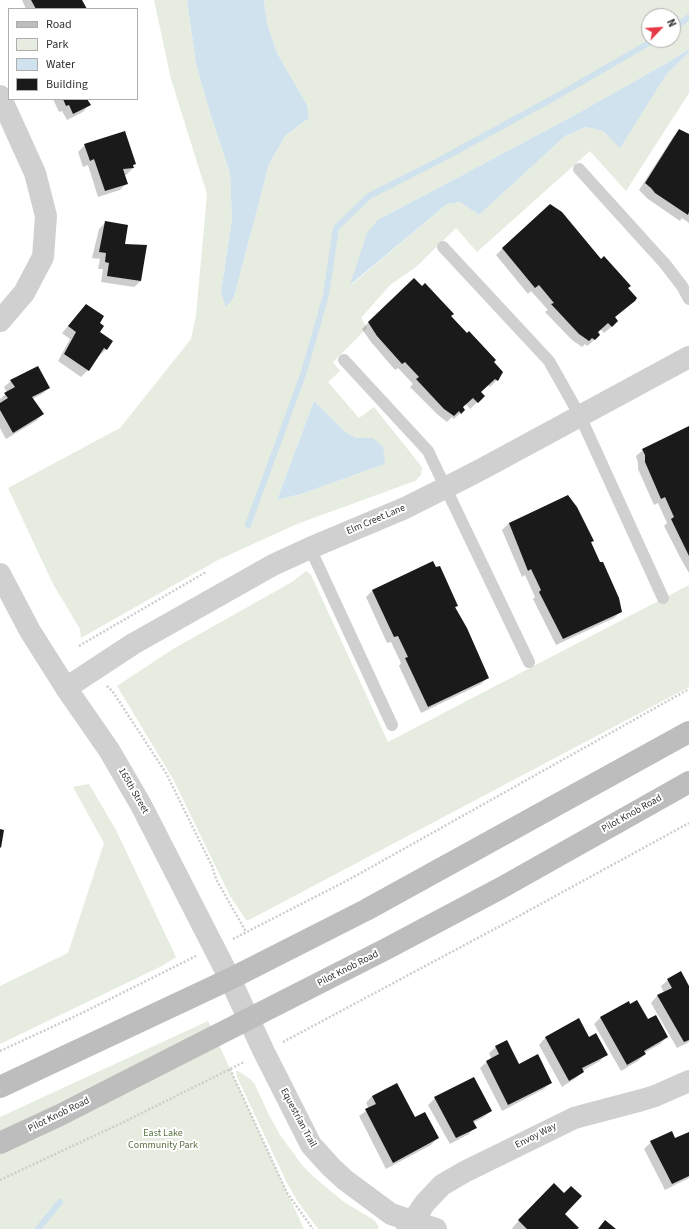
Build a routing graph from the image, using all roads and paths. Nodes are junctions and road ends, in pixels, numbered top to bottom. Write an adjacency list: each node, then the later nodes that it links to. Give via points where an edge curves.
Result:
1 (0, 96): 5 (street, via 35,173 46,216 43,257 24,293)
2 (579, 169): 4 (lane, via 665,264)
3 (443, 247): 8 (lane, via 549,361)
4 (689, 299)
5 (0, 321)
6 (689, 357): 8 (street, Elm Creet Lane)
7 (344, 360): 9 (lane, via 428,451)
8 (580, 416): 9 (street, Elm Creet Lane); 13 (lane)
9 (445, 488): 10 (street, Elm Creet Lane, via 405,508); 15 (lane)
10 (310, 548): 17 (street, Elm Creet Lane, via 273,565 133,644); 19 (lane)
11 (206, 572): 14 (path)
12 (0, 574): 17 (street, 165th Street, via 30,631)
13 (663, 598)
14 (79, 646)
15 (529, 662)
16 (107, 685): 23 (path, via 166,773 216,879)
17 (66, 688): 24 (street, 165th Street, via 109,750 142,805)
18 (689, 689): 23 (path, via 350,879)
19 (392, 725)
20 (689, 732): 25 (main road, via 372,906)
21 (689, 782): 26 (main road, Pilot Knob Road, via 508,884)
22 (689, 823): 28 (path)
23 (246, 932): 24 (path)
24 (214, 948): 25 (street, 165th Street); 27 (path)
25 (230, 979): 26 (street, 165th Street); 31 (main road)
26 (248, 1019): 28 (street, Equestrian Trail); 32 (main road, Pilot Knob Road)
27 (0, 1051)
28 (264, 1052): 29 (path); 34 (street, Equestrian Trail, via 304,1133 320,1156 345,1180)
29 (230, 1069): 33 (path); 35 (path, via 288,1193)
30 (689, 1082): 34 (street, Envoy Way, via 642,1100 570,1120 466,1171 442,1185 425,1203)
31 (0, 1087)
32 (0, 1143)
33 (0, 1180)
34 (410, 1225): 36 (street, Equestrian Trail)
35 (313, 1229)
36 (436, 1229)

